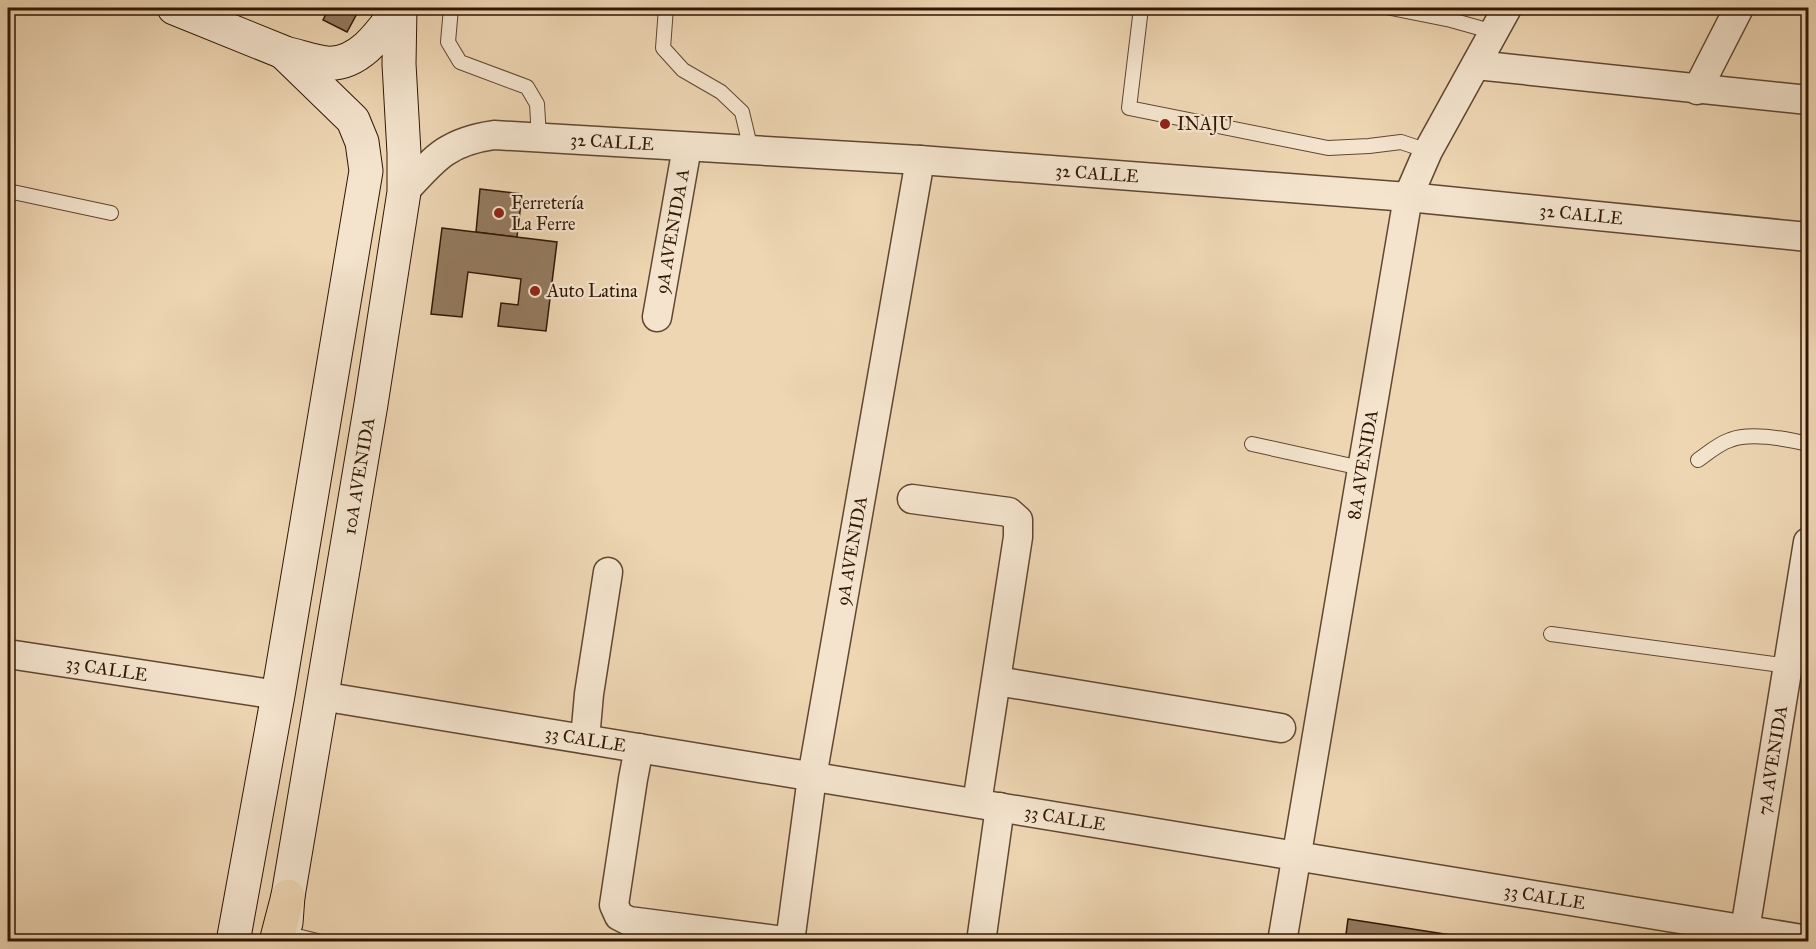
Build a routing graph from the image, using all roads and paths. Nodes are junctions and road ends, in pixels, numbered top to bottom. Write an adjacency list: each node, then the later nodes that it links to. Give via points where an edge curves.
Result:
1 (174, 8): 9 (main road)
2 (399, 8): 9 (main road, via 365,50 350,58 328,63); 19 (main road, 10A AVENIDA)
3 (452, 8): 13 (lane, via 448,42 460,62 527,87 537,104)
4 (666, 8): 15 (lane, via 663,48 683,70 721,92 742,112)
5 (1141, 8): 16 (lane, via 1130,108 1329,148 1401,142)
6 (1391, 8): 8 (lane, via 1451,20)
7 (1739, 8): 11 (street)
8 (1500, 20): 10 (street, 8A AVENIDA)
9 (283, 52): 30 (main road, via 353,120 362,142 366,171)
10 (1476, 65): 11 (street); 16 (street, 8A AVENIDA)
11 (1697, 90): 12 (street)
12 (1809, 100)
13 (539, 138): 14 (street, 32 CALLE); 19 (street, 32 CALLE, via 494,135 453,146 436,157)
14 (687, 147): 15 (street, 32 CALLE); 23 (street, 9A AVENIDA A)
15 (751, 150): 17 (street, 32 CALLE)
16 (1428, 151): 20 (street, 8A AVENIDA)
17 (920, 160): 20 (street, 32 CALLE); 41 (street, 9A AVENIDA)
18 (8, 191): 21 (lane)
19 (404, 192): 37 (main road, 10A AVENIDA)
20 (1408, 197): 22 (street, 32 CALLE); 27 (street, 8A AVENIDA)
21 (111, 213)
22 (1809, 237)
23 (657, 316)
24 (1252, 444): 27 (lane)
25 (1809, 444): 26 (lane, via 1744,436 1728,440)
26 (1698, 460)
27 (1361, 468): 43 (street, 8A AVENIDA)
28 (912, 499): 35 (street, via 1009,512 1018,520)
29 (1809, 542): 34 (street, 7A AVENIDA)
30 (300, 565): 36 (main road); 37 (main road, via 307,681 310,689)
31 (608, 572): 39 (street)
32 (1551, 634): 34 (lane)
33 (8, 654): 36 (street, 33 CALLE)
34 (1788, 666): 44 (street, 7A AVENIDA)
35 (998, 681): 38 (street); 42 (street)
36 (279, 695): 48 (main road)
37 (321, 696): 39 (street, 33 CALLE); 45 (main road, 10A AVENIDA)
38 (1281, 728)
39 (585, 740): 40 (street, 33 CALLE)
40 (639, 748): 41 (street, 33 CALLE); 47 (street, via 614,905 619,916 629,921)
41 (812, 777): 42 (street, 33 CALLE); 47 (street, 9A AVENIDA)
42 (988, 805): 43 (street, 33 CALLE); 50 (street)
43 (1295, 855): 44 (street, 33 CALLE); 51 (street, 8A AVENIDA)
44 (1744, 936): 46 (street, 33 CALLE)
45 (282, 939): 49 (lane)
46 (1809, 940)
47 (791, 941)
48 (233, 942)
49 (321, 942)
50 (981, 942)
51 (1282, 942)

